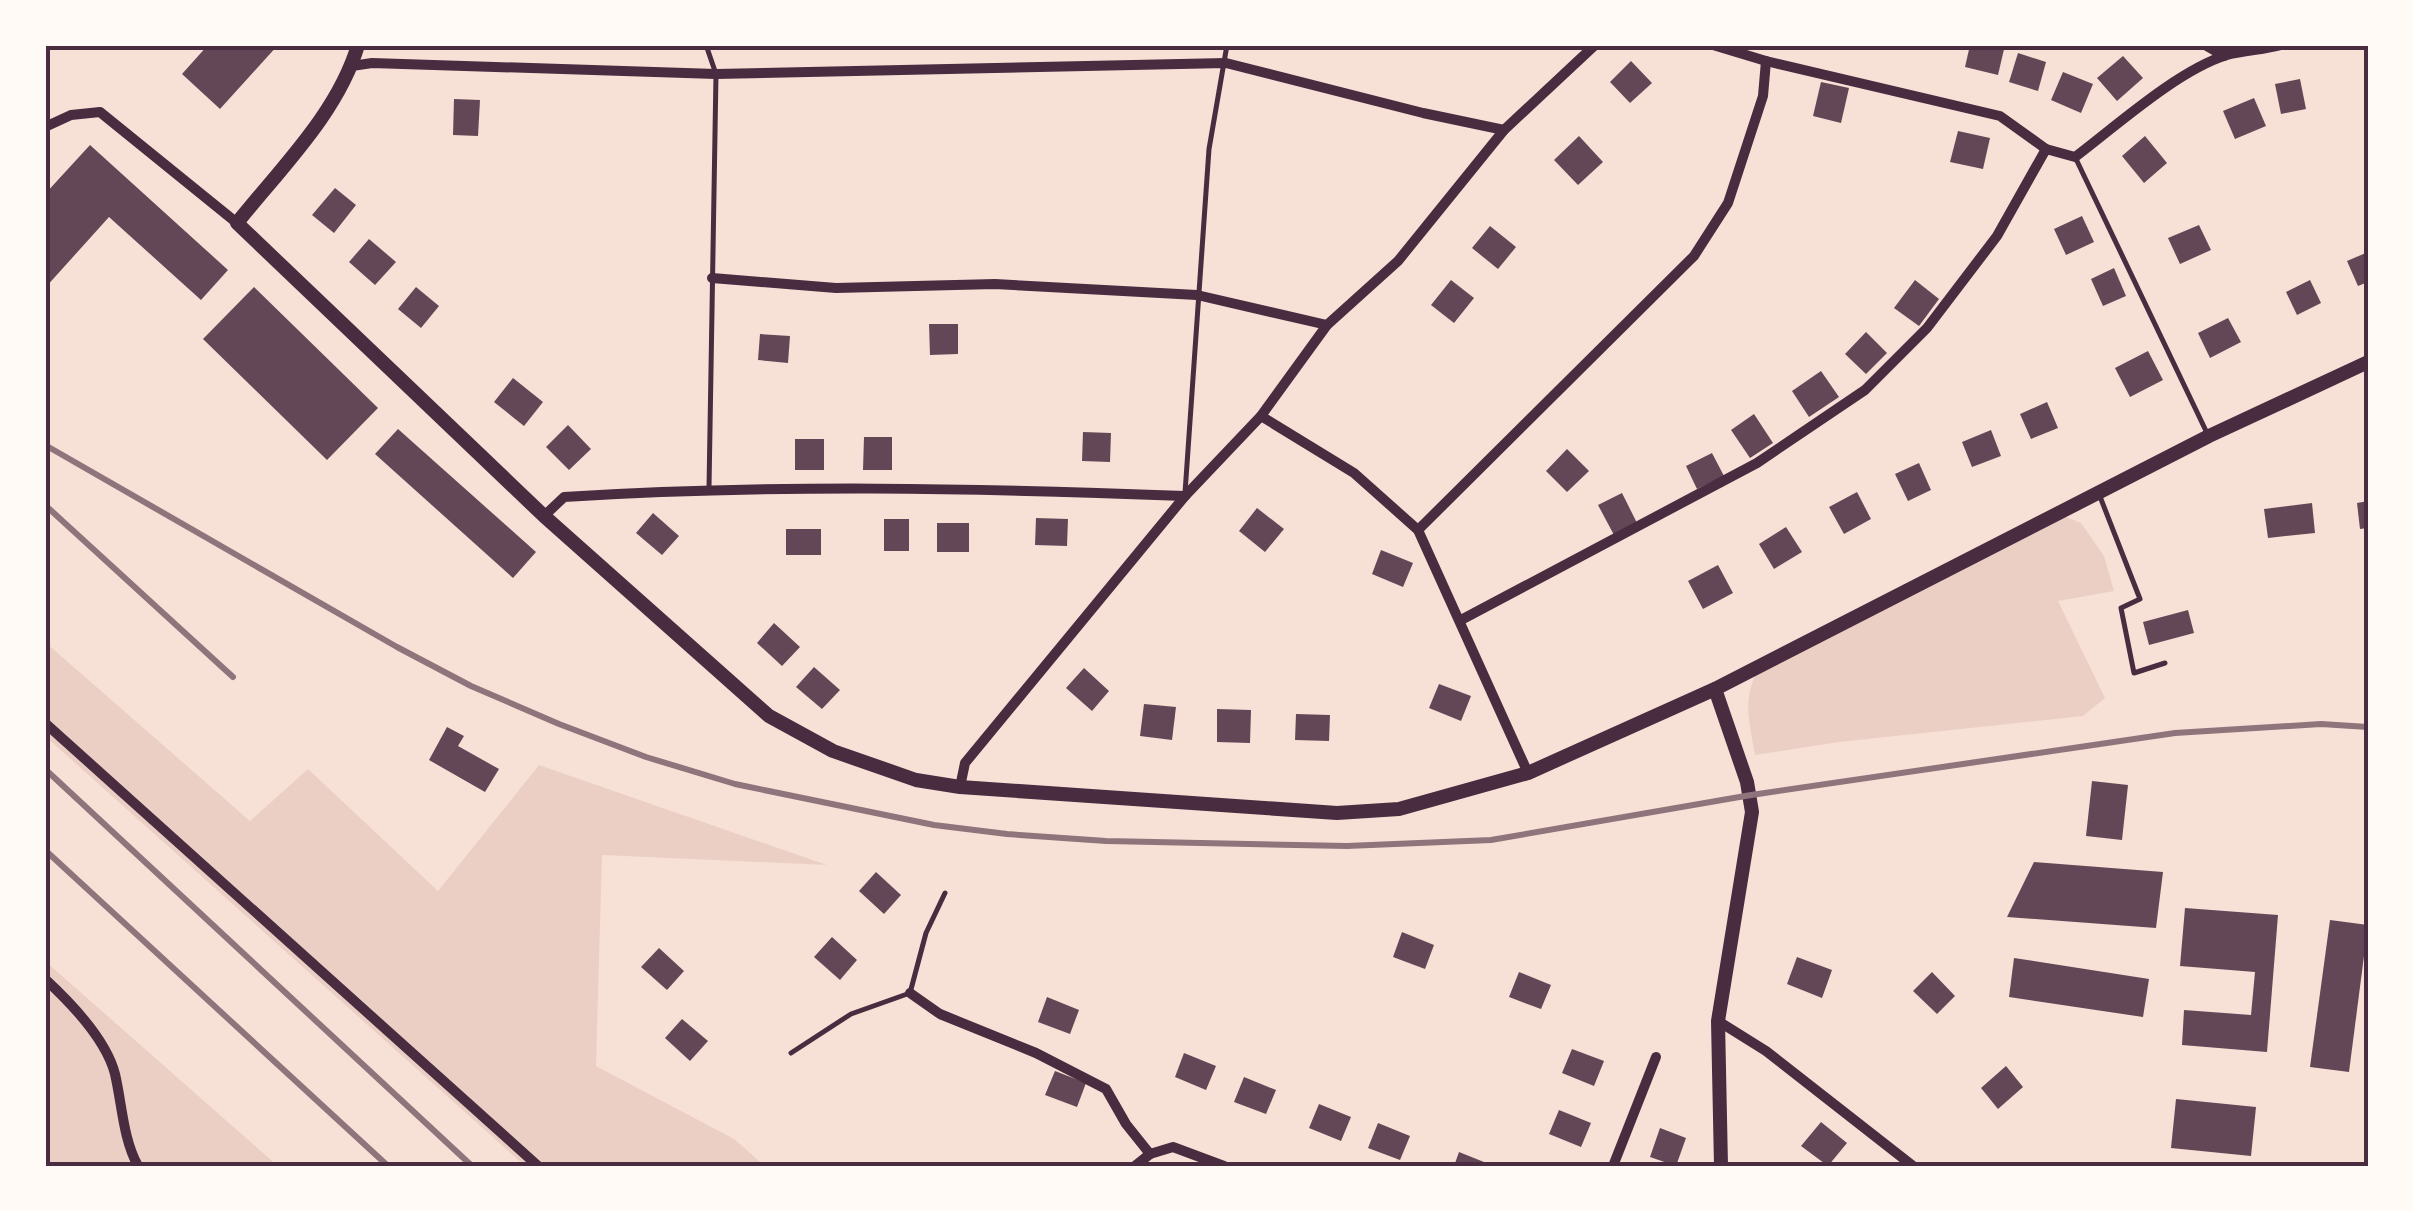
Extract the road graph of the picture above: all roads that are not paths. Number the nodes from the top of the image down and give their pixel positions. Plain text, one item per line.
1 (358, 45) edge
2 (706, 45) edge
3 (1227, 45) edge
4 (1595, 45) edge
5 (1713, 45) edge
6 (2205, 45) edge
7 (2282, 45) edge
8 (2224, 50) edge
9 (1766, 61) junction
10 (1226, 63) junction
11 (352, 66) junction
12 (716, 74) junction
13 (45, 127) edge
14 (1504, 130) junction
15 (2046, 150) junction
16 (2075, 157) junction
17 (238, 224) junction
18 (712, 278) junction
19 (1197, 295) junction
20 (1327, 325) junction
21 (2368, 362) edge
22 (1261, 416) junction
23 (2209, 436) junction
24 (709, 488) junction
25 (2098, 492) junction
26 (1185, 496) junction
27 (544, 516) junction
28 (1418, 530) junction
29 (1461, 620) junction
30 (2165, 663) dead end
31 (1715, 689) junction
32 (45, 722) edge
33 (1528, 773) junction
34 (960, 788) junction
35 (944, 893) dead end
36 (45, 979) edge
37 (910, 993) junction
38 (1718, 1022) junction
39 (791, 1054) dead end
40 (1656, 1057) dead end
41 (1150, 1154) junction
42 (138, 1166) edge
43 (538, 1166) edge
44 (1135, 1166) edge
45 (1224, 1166) edge
46 (1613, 1166) edge
47 (1721, 1166) edge
48 (1914, 1166) edge

1 - 11 main road
2 - 12 lane
3 - 10 lane
4 - 14 street
5 - 9 street
6 - 8 street
7 - 8 street
8 - 16 street
9 - 15 street
9 - 28 street
10 - 12 street
10 - 14 street
10 - 19 lane
11 - 12 street
11 - 17 main road
12 - 18 lane
13 - 17 street
14 - 20 street
15 - 16 street
15 - 29 street
16 - 23 lane
17 - 27 main road
18 - 19 street
18 - 24 lane
19 - 20 street
19 - 26 lane
20 - 22 street
21 - 23 main road
22 - 26 street
22 - 28 street
23 - 25 main road
24 - 26 street
24 - 27 street
25 - 30 lane
25 - 31 main road
26 - 34 street
27 - 34 main road
28 - 29 street
29 - 33 street
31 - 33 main road
31 - 38 main road
32 - 43 street
33 - 34 main road
35 - 37 lane
36 - 42 street
37 - 39 lane
37 - 41 street
38 - 47 main road
38 - 48 street
40 - 46 street
41 - 44 street
41 - 45 street

